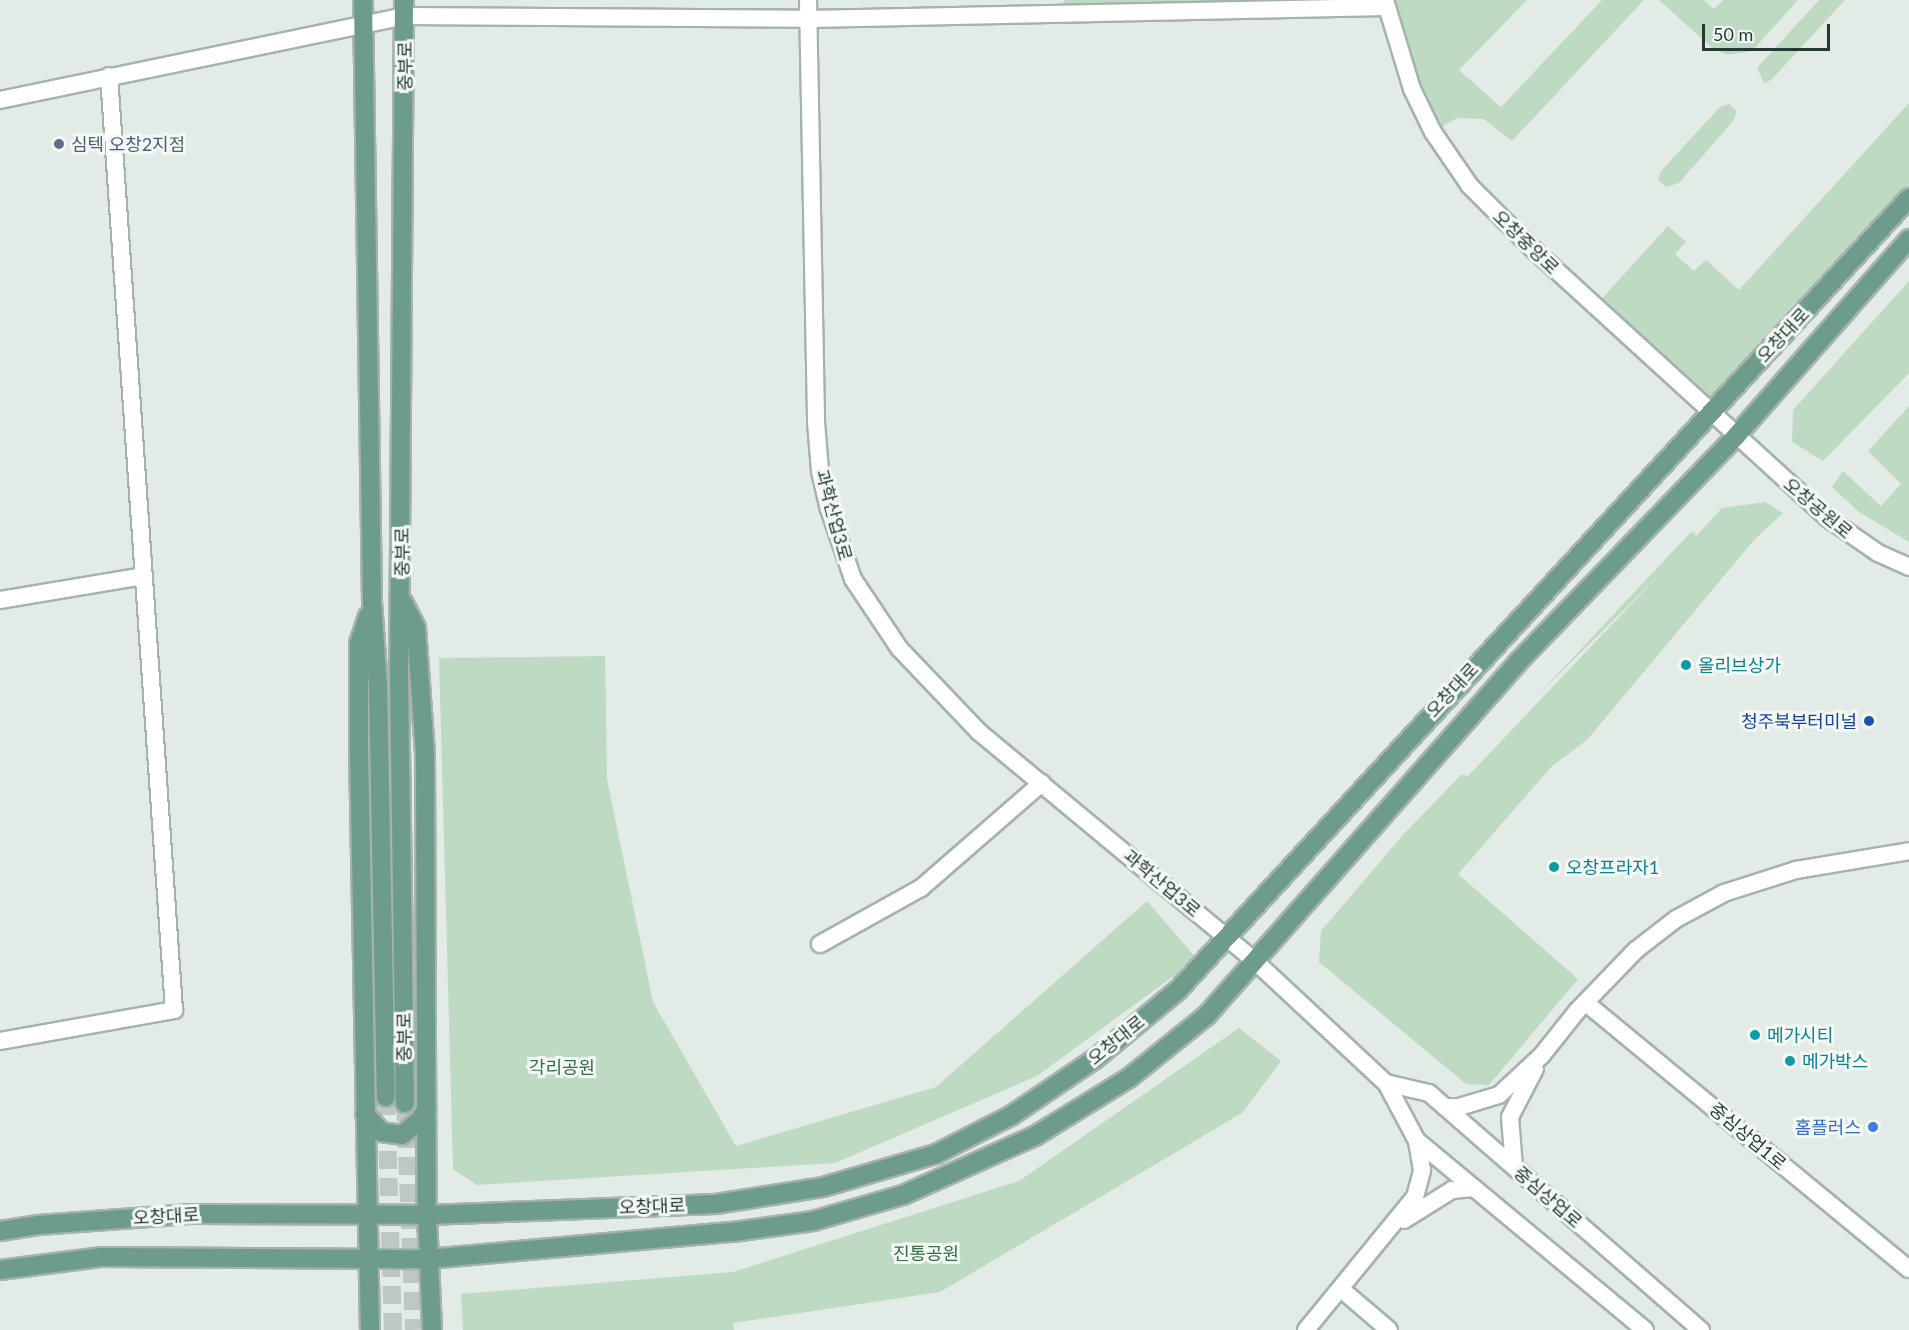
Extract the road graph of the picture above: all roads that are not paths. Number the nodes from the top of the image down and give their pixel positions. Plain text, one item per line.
1 (363, 0) edge
2 (808, 0) edge
3 (1385, 4) edge
4 (405, 8) edge
5 (808, 19) junction
6 (364, 26) junction
7 (109, 76) junction
8 (0, 100) edge
9 (1909, 198) edge
10 (1909, 239) edge
11 (1712, 412) junction
12 (1737, 435) junction
13 (1909, 567) edge
14 (144, 576) junction
15 (0, 600) edge
16 (402, 600) junction
17 (372, 602) junction
18 (1042, 783) junction
19 (1909, 850) edge
20 (1226, 936) junction
21 (820, 944) dead end
22 (1255, 961) junction
23 (1586, 1003) junction
24 (0, 1041) edge
25 (1542, 1055) junction
26 (1386, 1083) junction
27 (386, 1096) tunnel mouth
28 (405, 1103) tunnel mouth
29 (1445, 1107) junction
30 (426, 1109) junction
31 (365, 1114) junction
32 (1417, 1141) junction
33 (1514, 1167) junction
34 (1474, 1188) junction
35 (427, 1215) junction
36 (367, 1216) junction
37 (1395, 1225) junction
38 (0, 1231) edge
39 (368, 1258) junction
40 (428, 1259) junction
41 (1909, 1269) edge
42 (0, 1270) edge
43 (1341, 1289) junction
44 (370, 1330) edge
45 (432, 1330) edge
46 (1306, 1330) edge
47 (1389, 1330) edge
48 (1644, 1330) edge
49 (1701, 1330) edge

1 - 6 main road, 중부로
2 - 5 street, 과학산업3로
3 - 5 street
3 - 11 street, 오창중앙로
4 - 5 street
4 - 6 street
4 - 16 main road, 중부로
5 - 18 street, 과학산업3로
6 - 7 street
6 - 17 main road, 중부로
7 - 8 street
7 - 14 street
9 - 11 main road, 오창대로
10 - 12 main road, 오창대로
11 - 12 street, 오창중앙로
11 - 20 main road, 오창대로
12 - 13 street, 오창공원로
12 - 22 main road, 오창대로
14 - 15 street
14 - 24 street
16 - 28 main road, 중부로
16 - 30 main road
17 - 27 main road, 중부로
17 - 31 main road
18 - 20 street, 과학산업3로
18 - 21 street
19 - 23 street
20 - 22 street, 과학산업3로
20 - 35 main road, 오창대로
22 - 26 street, 중심상업로
22 - 40 main road, 오창대로
23 - 25 street
23 - 41 street, 중심상업1로
25 - 29 street
25 - 33 street
26 - 29 street, 중심상업로
26 - 32 street, 중심상업로
29 - 33 street, 중심상업로
30 - 31 main road
30 - 35 main road
31 - 36 main road
32 - 34 street, 중심상업로
32 - 37 street
33 - 49 street, 중심상업로
34 - 37 street
34 - 48 street, 중심상업로
35 - 36 main road, 오창대로
35 - 40 main road
36 - 38 main road, 오창대로
36 - 39 main road
37 - 43 street
39 - 40 main road, 오창대로
39 - 42 main road, 오창대로
39 - 44 main road
40 - 45 main road
43 - 46 street
43 - 47 street

